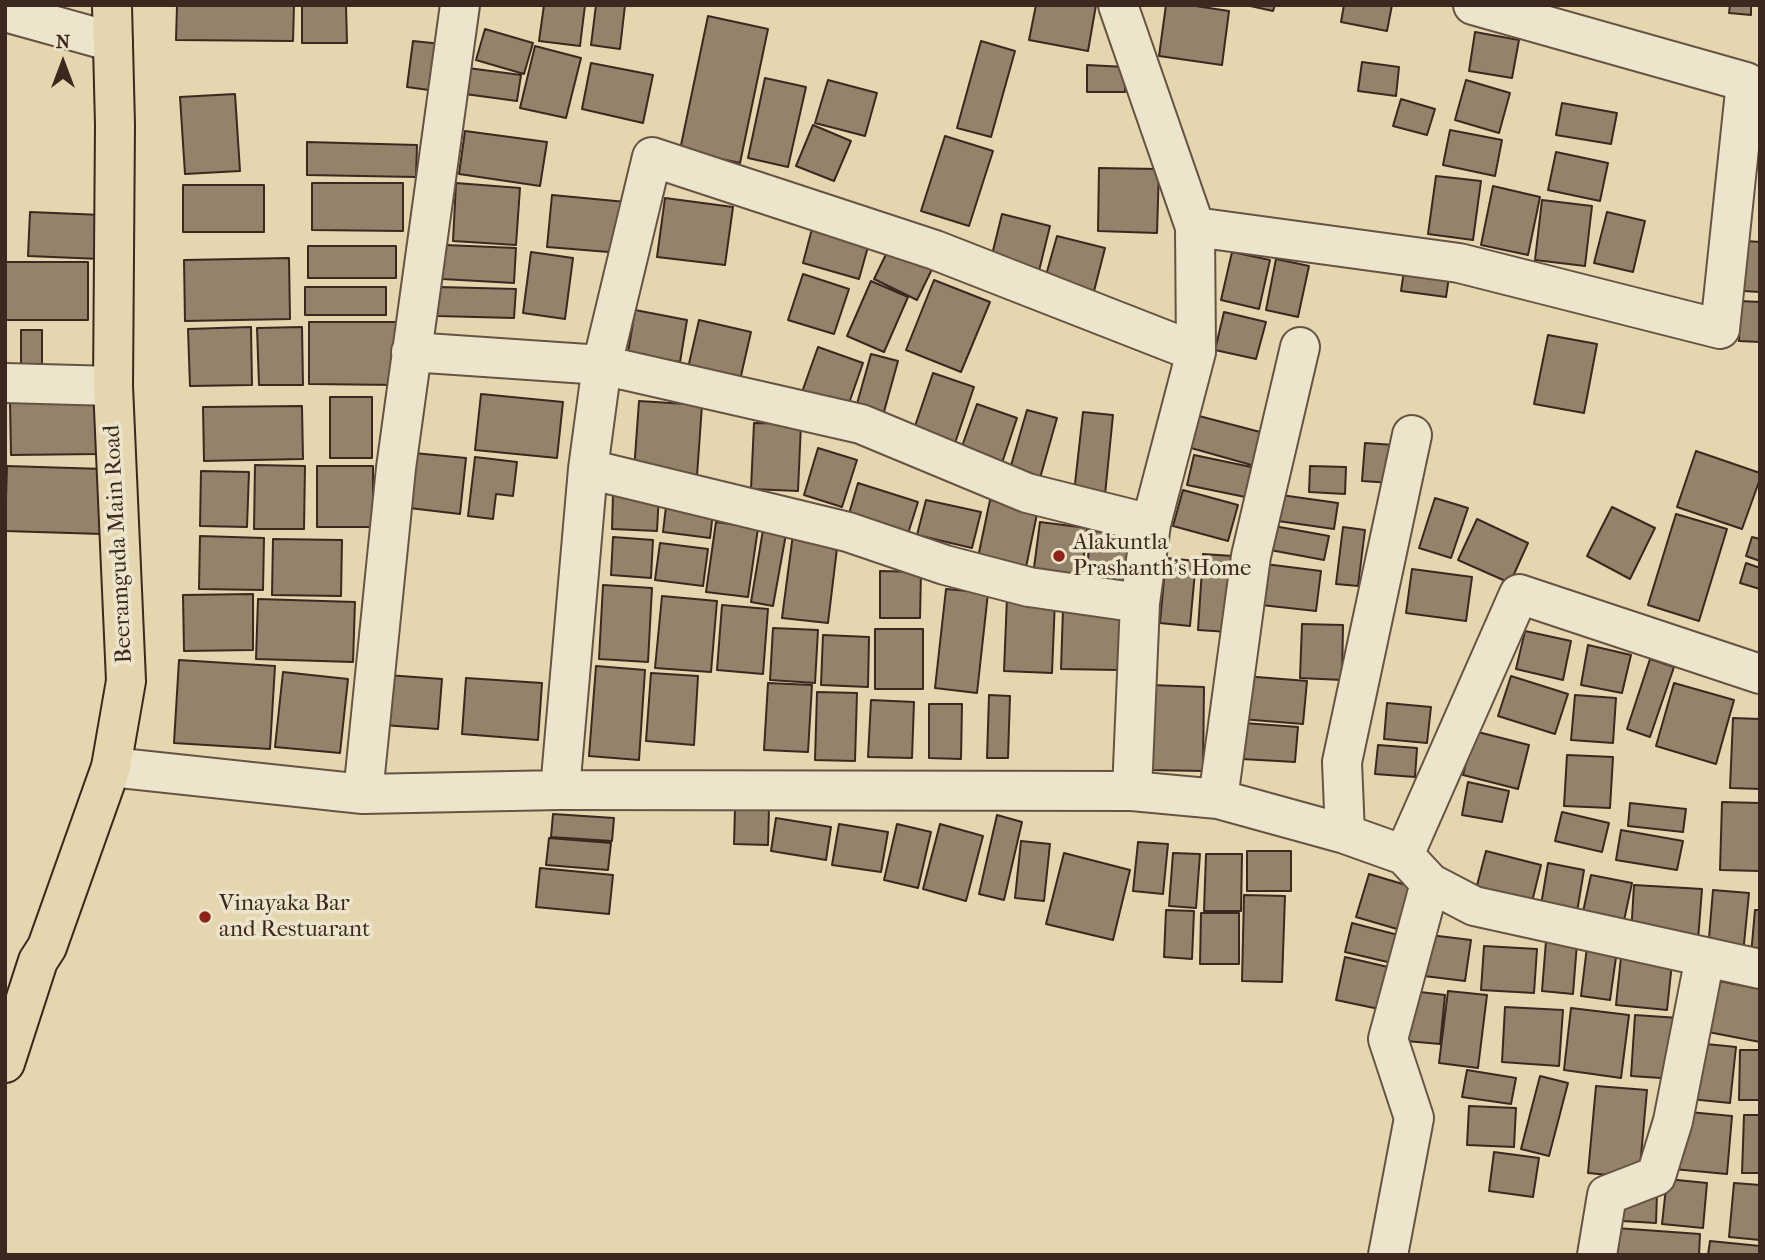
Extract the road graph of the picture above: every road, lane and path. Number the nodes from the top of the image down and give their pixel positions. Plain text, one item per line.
1 (460, 5) edge
2 (1118, 5) edge
3 (1473, 5) edge
4 (5, 12) edge
5 (112, 24) edge
6 (1195, 227) junction
7 (1300, 348) dead end
8 (411, 352) junction
9 (1196, 352) junction
10 (602, 365) junction
11 (5, 383) edge
12 (113, 386) junction
13 (1412, 435) dead end
14 (588, 469) junction
15 (1151, 524) junction
16 (1140, 603) junction
17 (1760, 674) edge
18 (111, 767) junction
19 (560, 790) junction
20 (1132, 791) junction
21 (363, 794) junction
22 (1218, 799) junction
23 (1345, 834) junction
24 (1404, 855) junction
25 (1430, 884) junction
26 (1705, 957) junction
27 (1760, 968) edge
28 (5, 1063) edge
29 (1388, 1255) edge
30 (1597, 1255) edge

1 - 8 street
2 - 6 street
3 - 6 street
4 - 5 street
5 - 12 main road, Beeramguda Main Road
6 - 9 street
7 - 22 street
8 - 10 street
8 - 21 street
9 - 10 street
9 - 15 street
10 - 14 street
10 - 15 street
11 - 12 street
12 - 18 main road, Beeramguda Main Road
13 - 23 street
14 - 16 street
14 - 19 street
15 - 16 street
16 - 20 street
17 - 24 street
18 - 21 street
18 - 28 main road, Beeramguda Main Road
19 - 20 street
19 - 21 street
20 - 22 street
22 - 23 street
23 - 24 street
24 - 25 street
25 - 26 street
25 - 29 street
26 - 27 street
26 - 30 street

